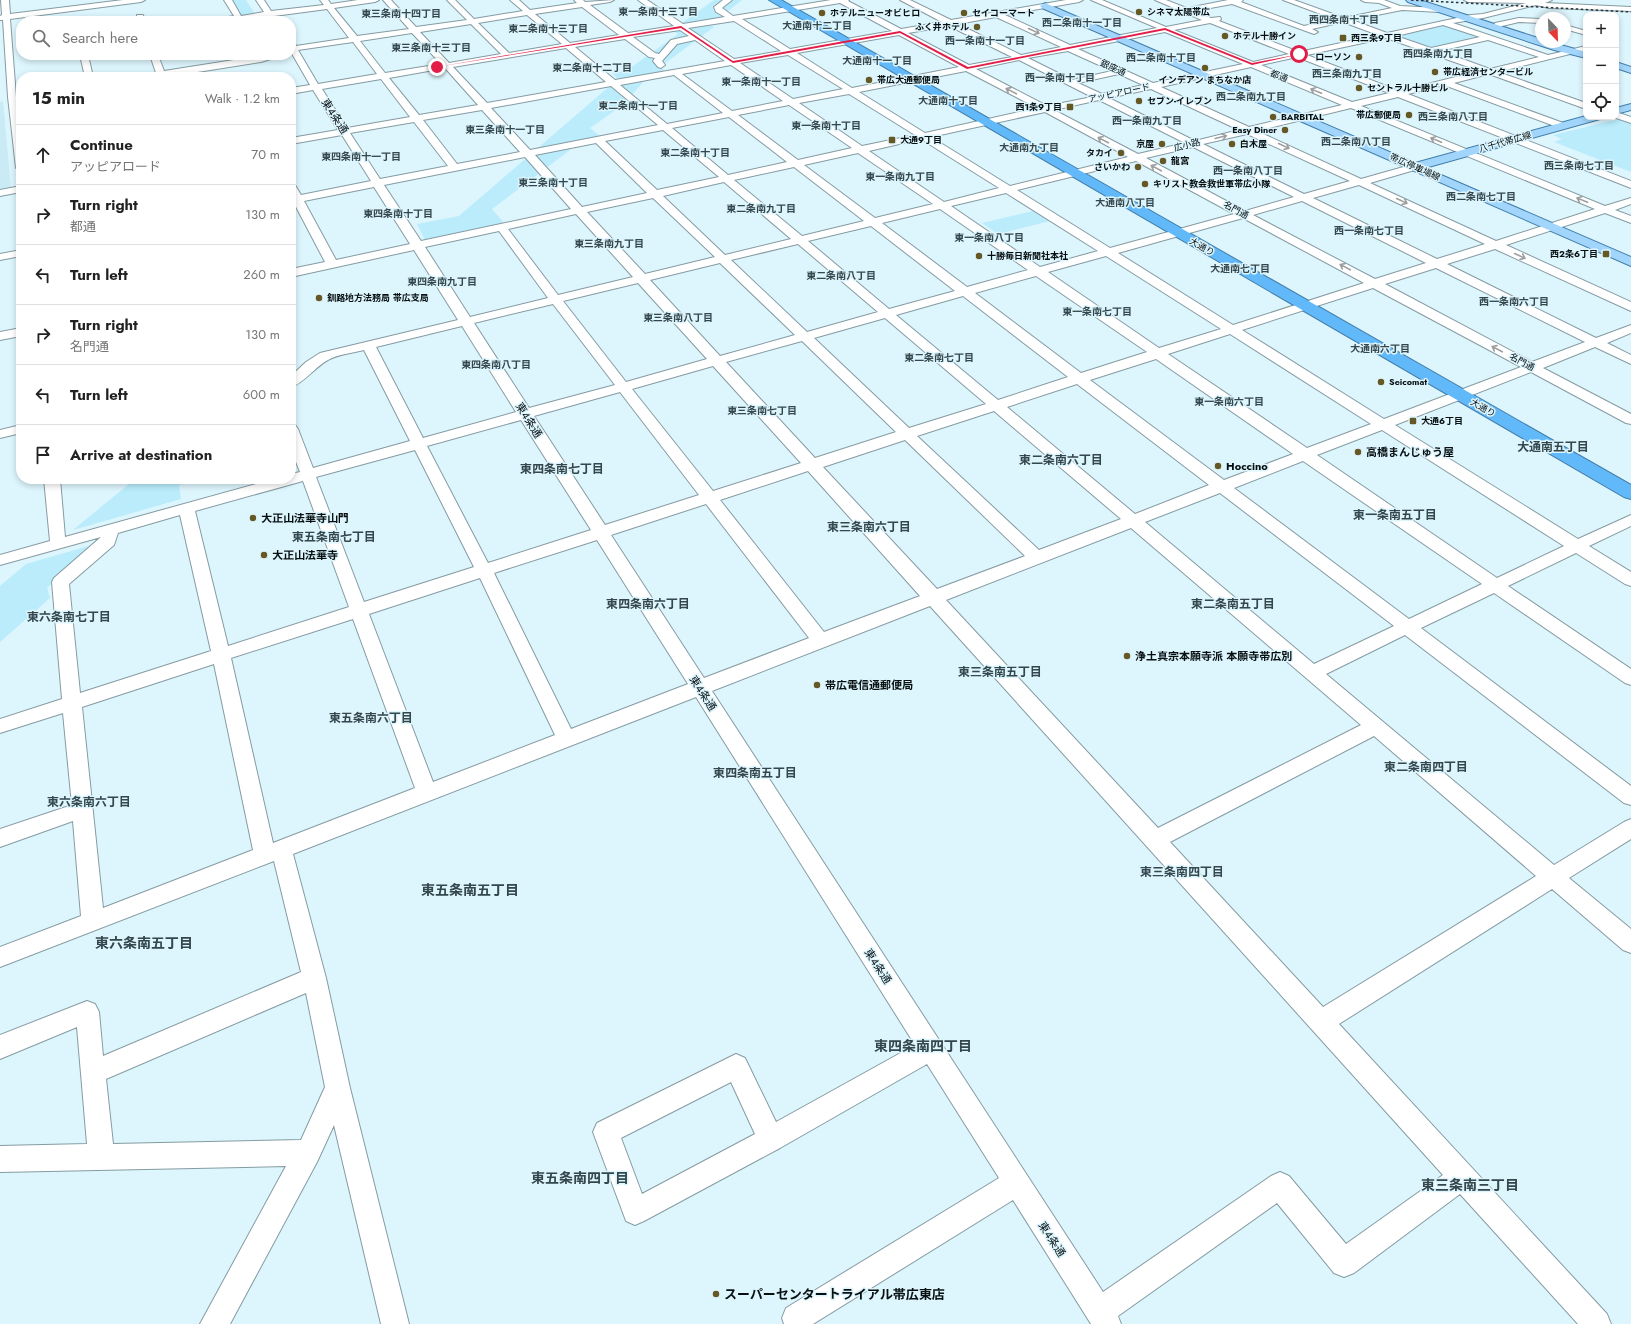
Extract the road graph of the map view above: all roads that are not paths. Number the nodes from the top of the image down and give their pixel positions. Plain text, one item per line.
1 (5, 0) edge
2 (141, 0) edge
3 (228, 0) edge
4 (251, 0) edge
5 (260, 0) edge
6 (375, 0) edge
7 (387, 0) edge
8 (451, 0) edge
9 (514, 0) edge
10 (610, 0) edge
11 (642, 0) edge
12 (774, 0) edge
13 (842, 0) edge
14 (904, 0) edge
15 (1079, 0) edge
16 (1095, 0) edge
17 (1159, 0) edge
18 (1170, 0) edge
19 (1365, 0) edge
20 (1410, 0) edge
21 (1414, 0) edge
22 (1468, 0) edge
23 (1548, 0) edge
24 (1235, 1) edge
25 (1286, 1) edge
26 (1532, 1) edge
27 (581, 2) edge
28 (725, 2) edge
29 (326, 3) edge
30 (711, 3) dead end
31 (1513, 3) junction
32 (1631, 4) edge
33 (1266, 5) dead end
34 (1045, 6) junction
35 (1250, 8) junction
36 (1402, 8) junction
37 (1614, 8) junction
38 (790, 9) junction
39 (1192, 9) junction
40 (1631, 9) edge
41 (1314, 10) junction
42 (1440, 10) junction
43 (529, 12) junction
44 (1301, 12) dead end
45 (1609, 12) edge
46 (998, 15) junction
47 (1288, 15) dead end
48 (28, 16) edge
49 (237, 16) edge
50 (265, 16) edge
51 (266, 16) edge
52 (275, 16) edge
53 (16, 17) edge
54 (1274, 17) junction
55 (1468, 17) junction
56 (3, 18) edge
57 (734, 18) junction
58 (1214, 19) junction
59 (1261, 20) dead end
60 (1344, 20) junction
61 (472, 21) junction
62 (1535, 21) edge
63 (1571, 22) edge
64 (1578, 22) dead end
65 (951, 23) junction
66 (1443, 23) junction
67 (1498, 25) junction
68 (681, 27) junction
69 (1304, 28) junction
70 (1165, 29) junction
71 (1571, 29) edge
72 (415, 30) junction
73 (900, 32) junction
74 (1583, 33) edge
75 (1386, 35) junction
76 (626, 36) junction
77 (1535, 37) edge
78 (697, 38) junction
79 (1119, 38) junction
80 (1488, 38) junction
81 (353, 39) junction
82 (846, 42) junction
83 (1347, 44) junction
84 (568, 45) junction
85 (1069, 48) junction
86 (1565, 48) edge
87 (1583, 49) edge
88 (8, 50) edge
89 (296, 50) edge
90 (1430, 51) junction
91 (1573, 51) junction
92 (789, 52) junction
93 (1302, 54) junction
94 (507, 55) junction
95 (1583, 55) edge
96 (296, 56) edge
97 (660, 57) junction
98 (1019, 57) junction
99 (1547, 57) junction
100 (85, 60) edge
101 (156, 60) edge
102 (251, 60) edge
103 (733, 62) junction
104 (1252, 64) junction
105 (447, 65) junction
106 (1619, 66) edge
107 (967, 68) junction
108 (1631, 70) edge
109 (88, 72) edge
110 (160, 72) edge
111 (192, 72) edge
112 (1118, 72) dead end
113 (1489, 72) junction
114 (673, 73) junction
115 (1203, 75) junction
116 (383, 76) junction
117 (910, 79) junction
118 (1075, 80) dead end
119 (1444, 82) junction
120 (614, 83) junction
121 (316, 86) junction
122 (1151, 86) junction
123 (296, 90) edge
124 (851, 90) junction
125 (16, 91) edge
126 (1403, 93) junction
127 (16, 96) edge
128 (1100, 97) junction
129 (0, 99) edge
130 (791, 102) junction
131 (1352, 105) junction
132 (1583, 105) edge
133 (484, 106) junction
134 (1631, 107) edge
135 (1045, 109) junction
136 (1619, 111) edge
137 (730, 114) junction
138 (1619, 116) edge
139 (1300, 117) junction
140 (416, 118) junction
141 (1585, 120) edge
142 (1631, 120) edge
143 (987, 122) junction
144 (1563, 126) junction
145 (666, 127) junction
146 (1249, 130) junction
147 (345, 131) junction
148 (924, 136) junction
149 (1520, 138) junction
150 (296, 140) edge
151 (598, 140) junction
152 (1194, 144) junction
153 (860, 150) junction
154 (1467, 153) junction
155 (528, 154) junction
156 (1137, 158) junction
157 (795, 163) junction
158 (1414, 167) junction
159 (455, 168) junction
160 (1074, 173) junction
161 (727, 178) junction
162 (1631, 178) edge
163 (1362, 182) junction
164 (378, 183) junction
165 (1631, 185) edge
166 (1008, 189) junction
167 (16, 190) edge
168 (0, 193) edge
169 (655, 194) junction
170 (1304, 198) junction
171 (296, 200) edge
172 (1631, 201) edge
173 (296, 203) edge
174 (941, 205) junction
175 (1604, 209) junction
176 (579, 210) junction
177 (1245, 214) junction
178 (1631, 220) edge
179 (872, 222) junction
180 (1550, 226) junction
181 (501, 227) junction
182 (1178, 233) junction
183 (800, 240) junction
184 (1494, 244) junction
185 (418, 246) junction
186 (1108, 252) junction
187 (16, 254) edge
188 (0, 257) edge
189 (722, 258) junction
190 (1631, 262) edge
191 (1436, 263) junction
192 (332, 264) junction
193 (296, 272) edge
194 (1039, 272) junction
195 (642, 278) junction
196 (1375, 283) junction
197 (964, 292) junction
198 (555, 300) junction
199 (1304, 306) junction
200 (1631, 307) edge
201 (886, 314) junction
202 (466, 321) junction
203 (1631, 329) edge
204 (1230, 330) junction
205 (16, 333) edge
206 (0, 336) edge
207 (804, 336) junction
208 (1595, 342) junction
209 (368, 345) junction
210 (1157, 352) junction
211 (717, 360) junction
212 (1631, 360) edge
213 (1531, 367) junction
214 (296, 373) edge
215 (1077, 378) junction
216 (623, 387) junction
217 (1461, 395) junction
218 (996, 405) junction
219 (525, 414) junction
220 (1631, 420) edge
221 (1383, 425) junction
222 (16, 430) edge
223 (908, 433) junction
224 (0, 434) edge
225 (296, 443) edge
226 (418, 443) junction
227 (1307, 455) junction
228 (812, 464) junction
229 (308, 475) junction
230 (296, 478) edge
231 (52, 484) edge
232 (275, 484) edge
233 (1220, 486) junction
234 (1631, 493) edge
235 (709, 498) junction
236 (186, 508) junction
237 (1631, 520) edge
238 (1131, 521) junction
239 (110, 530) junction
240 (600, 532) junction
241 (58, 544) junction
242 (1576, 545) junction
243 (1037, 558) junction
244 (0, 560) edge
245 (484, 570) junction
246 (1631, 580) edge
247 (1495, 585) junction
248 (934, 598) junction
249 (358, 610) junction
250 (1407, 627) junction
251 (821, 642) junction
252 (221, 654) junction
253 (1312, 673) junction
254 (1631, 678) edge
255 (700, 688) junction
256 (72, 703) junction
257 (0, 726) edge
258 (1375, 727) junction
259 (567, 739) junction
260 (427, 793) junction
261 (1631, 797) edge
262 (83, 809) junction
263 (1631, 828) edge
264 (0, 838) edge
265 (1154, 840) junction
266 (273, 852) junction
267 (1553, 876) junction
268 (93, 921) junction
269 (1631, 943) edge
270 (0, 957) edge
271 (314, 978) junction
272 (1321, 1022) junction
273 (0, 1047) edge
274 (931, 1049) junction
275 (93, 1072) junction
276 (338, 1088) junction
277 (771, 1139) junction
278 (308, 1153) junction
279 (101, 1156) junction
280 (0, 1159) edge
281 (1463, 1176) junction
282 (1016, 1183) junction
283 (1103, 1318) edge
284 (214, 1324) edge
285 (395, 1324) edge
286 (799, 1324) edge
287 (1597, 1324) edge

1 - 56 street
2 - 48 street
3 - 49 street
4 - 50 street
5 - 51 street
6 - 29 street
7 - 72 street
8 - 61 street
9 - 43 street
10 - 27 street
11 - 68 street
12 - 38 highway, 大通り
13 - 38 street
13 - 73 street, 名門通
14 - 65 street
15 - 34 street
16 - 70 street, 都通
17 - 58 street
18 - 39 street
19 - 36 street
20 - 42 main road
21 - 55 main road
22 - 31 street
23 - 26 street
24 - 35 street
24 - 39 street
25 - 41 street
26 - 31 street
26 - 37 street
26 - 55 street
27 - 43 street
27 - 76 street
28 - 30 street
28 - 57 street
29 - 52 street
29 - 81 street
31 - 55 street
32 - 37 street
33 - 35 street
34 - 46 street
34 - 79 main road, 帯広停車場線
35 - 54 street
36 - 42 street
36 - 60 street
37 - 40 street
37 - 45 street
38 - 57 street
38 - 82 highway, 大通り
39 - 58 street
41 - 44 street
41 - 60 street
42 - 55 main road
43 - 61 street
43 - 84 street
46 - 65 street
46 -> 85 street, 銀座通
47 - 54 street
53 - 56 street
54 - 59 street
54 - 69 street
55 - 66 street, アッピアロード
55 - 67 main road
55 - 91 main road
56 - 88 street
57 - 68 street
57 - 92 street
58 - 70 street
58 - 93 street
58 - 93 street
60 - 69 street
60 - 75 street
61 - 72 street
61 - 94 street
62 - 67 street
63 - 64 street
65 - 73 street
65 - 98 street
66 - 75 street, アッピアロード
66 - 80 street
67 - 77 main road
68 - 76 street
68 - 78 street
69 - 83 street
70 - 79 street
70 - 104 street, 都通
71 - 74 street
72 - 81 street
72 - 105 street
73 - 82 street
73 - 107 street, 名門通
75 - 83 street, アッピアロード
75 - 90 street
76 - 84 street
76 - 97 street
78 - 97 street
78 - 103 street
79 - 85 street
79 - 115 main road, 帯広停車場線
80 - 90 street
80 - 99 street
81 - 89 street
81 - 116 street
82 - 92 street
82 - 117 highway, 大通り
83 - 93 street, アッピアロード
84 - 94 street
84 - 120 street
85 - 98 street
85 - 122 street, 銀座通
86 - 91 main road
87 - 91 street, 広小路
88 - 125 street
90 - 113 street
91 - 95 main road
91 - 99 street, 広小路
92 - 103 street
92 - 124 street
93 - 104 street, アッピアロード
93 - 126 street
94 - 105 street
96 - 121 street, 東４条通
97 - 114 street
98 - 107 street
98 - 128 street
99 - 113 street, 広小路
100 - 109 street
101 - 110 street
102 - 111 street
103 - 114 street
103 - 130 street
104 - 115 street, アッピアロード
131 -> 104 street, 都通
105 - 116 street
105 - 133 street
106 - 108 main road
107 - 117 street
135 -> 107 street, 名門通
112 - 118 street
113 - 119 street, 広小路
113 - 132 street
114 - 120 street
114 - 137 street
115 - 122 street, アッピアロード
115 - 139 main road, 帯広停車場線
116 - 121 street
116 - 140 street
117 - 124 street
117 - 143 highway, 大通り
119 - 126 street, 広小路
119 - 144 street
120 - 133 street
120 - 145 street
121 - 123 street
121 - 147 street, 東４条通
122 - 128 street, アッピアロード
122 - 146 street, 銀座通
124 - 130 street
124 - 148 street
126 - 131 street, 広小路
126 - 149 street
127 - 129 street
128 - 135 street, アッピアロード
128 - 152 street
130 - 137 street
130 - 153 street
131 - 139 street, 広小路
154 -> 131 street, 都通
133 - 140 street
133 - 155 street
134 - 136 main road
135 - 143 street, アッピアロード
156 -> 135 street, 名門通
137 - 145 street
137 - 157 street
138 - 142 street
139 - 146 street, 広小路
139 - 158 main road, 帯広停車場線
140 - 147 street
140 - 159 street
141 - 144 main road, 八千代帯広線
143 - 148 street, アッピアロード
143 - 160 highway, 大通り
144 - 149 main road, 八千代帯広線
145 - 151 street
145 - 161 street
152 -> 146 street, 広小路
146 -> 163 street, 銀座通
147 - 150 street
147 - 164 street, 東４条通
148 - 153 street, アッピアロード
148 - 166 street
149 - 154 main road, 八千代帯広線
149 - 162 street
149 - 165 street
151 - 155 street
151 - 169 street
152 - 156 street, 広小路
152 - 170 street
153 - 157 street, アッピアロード
153 - 174 street
154 - 158 main road, 八千代帯広線
175 -> 154 street, 都通
155 - 159 street
155 - 176 street
156 - 160 street, 広小路
177 -> 156 street, 名門通
157 - 161 street, アッピアロード
157 - 179 street
158 - 163 street
158 - 180 main road, 帯広停車場線
159 - 164 street
160 - 166 street, 広小路
160 - 182 highway, 大通り
161 - 169 street, アッピアロード
161 - 183 street
163 - 170 street
163 -> 184 street, 銀座通
164 - 171 street
164 - 185 street, 東４条通
166 - 174 street, 広小路
166 - 186 street
167 - 168 street
169 - 176 street, アッピアロード
169 - 189 street
170 - 177 street
170 - 191 street
172 - 175 street
173 - 192 street
174 - 179 street, 広小路
174 - 194 street
175 - 178 street, 都通
175 - 180 street
176 - 181 street, アッピアロード
176 - 195 street
177 - 182 street
196 -> 177 street, 名門通
179 - 183 street, 広小路
179 - 197 street
180 - 184 street
180 - 190 main road, 帯広停車場線
181 - 185 street, アッピアロード
181 - 198 street
182 - 186 street
182 - 199 highway, 大通り
183 - 189 street, 広小路
183 - 201 street
184 - 191 street
184 -> 200 street, 銀座通
185 - 192 street, アッピアロード
185 - 202 street, 東４条通
186 - 194 street
186 - 204 street
187 - 188 street
189 - 195 street, 広小路
189 - 207 street
191 - 196 street
191 - 208 street
192 - 193 street, アッピアロード
194 - 197 street
194 - 210 street
195 - 198 street, 広小路
195 - 211 street
196 - 199 street
213 -> 196 street, 名門通
197 - 201 street
197 - 215 street
198 - 202 street, 広小路
198 - 216 street
199 - 204 street
199 - 217 highway, 大通り
201 - 207 street
201 - 218 street
202 - 209 street, 広小路
202 - 219 street, 東４条通
203 - 208 street
204 - 210 street
204 - 221 street
205 - 206 street
207 - 211 street
207 - 223 street
208 - 212 street
208 - 213 street
209 - 214 street, 広小路
209 - 226 street
210 - 215 street
210 - 227 street
211 - 216 street
211 - 228 street
213 - 217 street
213 - 220 street, 名門通
215 - 218 street
215 - 233 street
216 - 219 street
216 - 235 street
217 - 221 street
217 - 234 highway, 大通り
218 - 223 street
218 - 238 street
219 - 226 street
219 - 240 street, 東４条通
221 - 227 street
221 - 242 street
222 - 224 street
223 - 228 street
223 - 243 street
225 - 229 street
226 - 229 street
226 - 245 street
227 - 233 street
227 - 247 street
228 - 235 street
228 - 248 street
229 - 230 street
229 - 249 street
231 - 241 street
232 - 236 street
233 - 238 street
233 - 250 street
235 - 240 street
235 - 251 street
236 - 239 street
236 - 252 street
237 - 242 street
238 - 243 street
238 - 253 street
239 - 241 street
239 - 256 street
240 - 245 street
240 - 255 street, 東４条通
241 - 244 street
242 - 246 street
242 - 247 street
243 - 248 street
245 - 249 street
245 - 259 street
247 - 250 street
247 - 254 street
248 - 251 street
248 - 265 street
249 - 252 street
249 - 260 street
250 - 253 street
250 - 261 street
251 - 255 street
252 - 256 street
252 - 266 street
253 - 258 street
255 - 259 street
255 - 274 street, 東４条通
256 - 257 street
256 - 262 street
258 - 265 street
258 - 267 street
259 - 260 street
260 - 266 street
262 - 264 street
262 - 268 street
263 - 267 street
265 - 272 street
266 - 268 street
266 - 271 street
267 - 269 street
267 - 272 street
268 - 270 street
271 - 275 street
271 - 276 street
272 - 281 street
273 - 275 street
274 - 277 street
274 - 282 street, 東４条通
275 - 279 street
276 - 278 street
276 - 285 street
277 - 277 street
278 - 279 street
278 - 284 street
279 - 280 street
281 - 283 street
281 - 287 street
282 - 283 street, 東４条通
282 - 286 street

